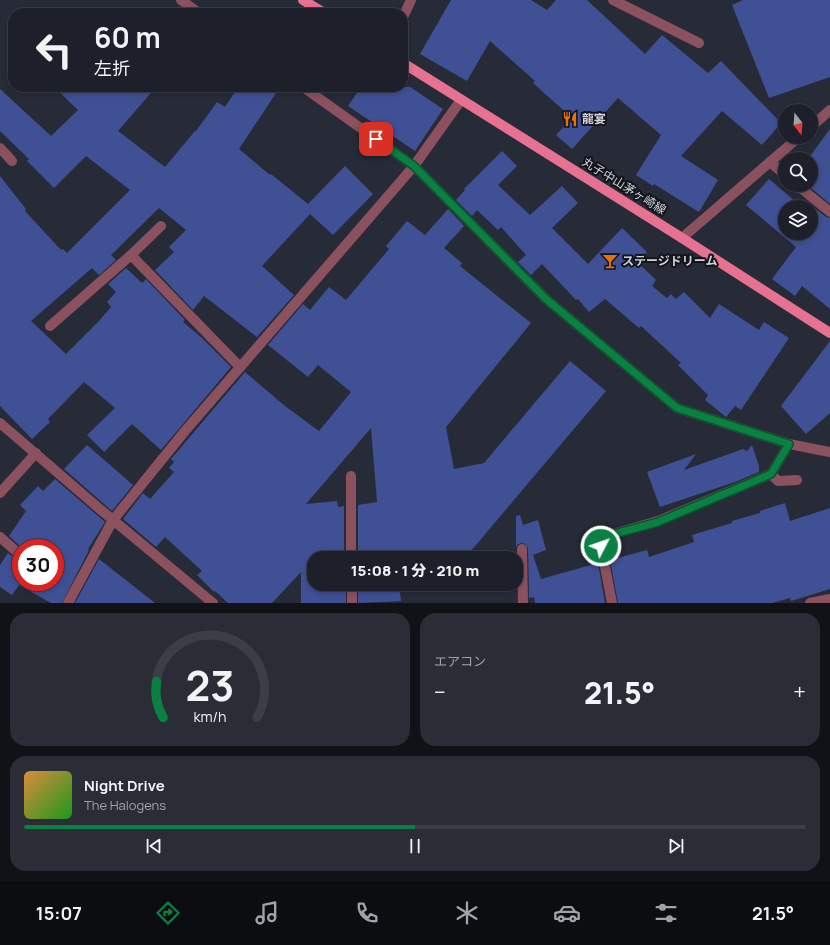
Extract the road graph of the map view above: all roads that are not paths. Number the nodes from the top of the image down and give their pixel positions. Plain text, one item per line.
1 (181, 0) edge
2 (303, 0) edge
3 (613, 0) edge
4 (192, 8) edge
5 (316, 8) edge
6 (699, 43) dead end
7 (408, 66) edge
8 (310, 92) edge
9 (461, 100) junction
10 (830, 110) edge
11 (818, 121) edge
12 (791, 144) edge
13 (0, 148) edge
14 (12, 161) dead end
15 (770, 162) junction
16 (414, 166) junction
17 (778, 169) edge
18 (806, 192) edge
19 (830, 212) edge
20 (161, 226) dead end
21 (682, 238) junction
22 (131, 255) junction
23 (50, 326) dead end
24 (830, 333) edge
25 (240, 368) junction
26 (0, 423) edge
27 (789, 444) junction
28 (830, 452) edge
29 (36, 453) junction
30 (771, 474) junction
31 (351, 476) dead end
32 (797, 480) dead end
33 (0, 493) edge
34 (113, 520) junction
35 (0, 537) edge
36 (12, 548) edge
37 (522, 549) dead end
38 (351, 551) edge
39 (352, 591) edge
40 (830, 598) edge
41 (68, 603) edge
42 (213, 603) edge
43 (352, 603) edge
44 (523, 603) edge
45 (612, 603) edge
46 (810, 603) edge

1 - 4 street
2 - 5 main road
3 - 6 street
7 - 9 main road, 丸子中山茅ヶ崎線
8 - 16 street
9 - 16 street
9 - 21 main road, 丸子中山茅ヶ崎線
10 - 11 street
12 - 15 street
13 - 14 street
15 - 17 street
15 - 21 street
16 - 25 street
16 - 27 street
18 - 19 street
20 - 22 street
21 - 24 main road, 丸子中山茅ヶ崎線
22 - 23 street
22 - 25 street
25 - 34 street
26 - 29 street
27 - 28 street
27 - 30 street
29 - 33 street
29 - 34 street
30 - 32 street
30 - 45 street
31 - 38 street
34 - 41 street
34 - 42 street
35 - 36 street
37 - 44 street
39 - 43 street
40 - 46 street

